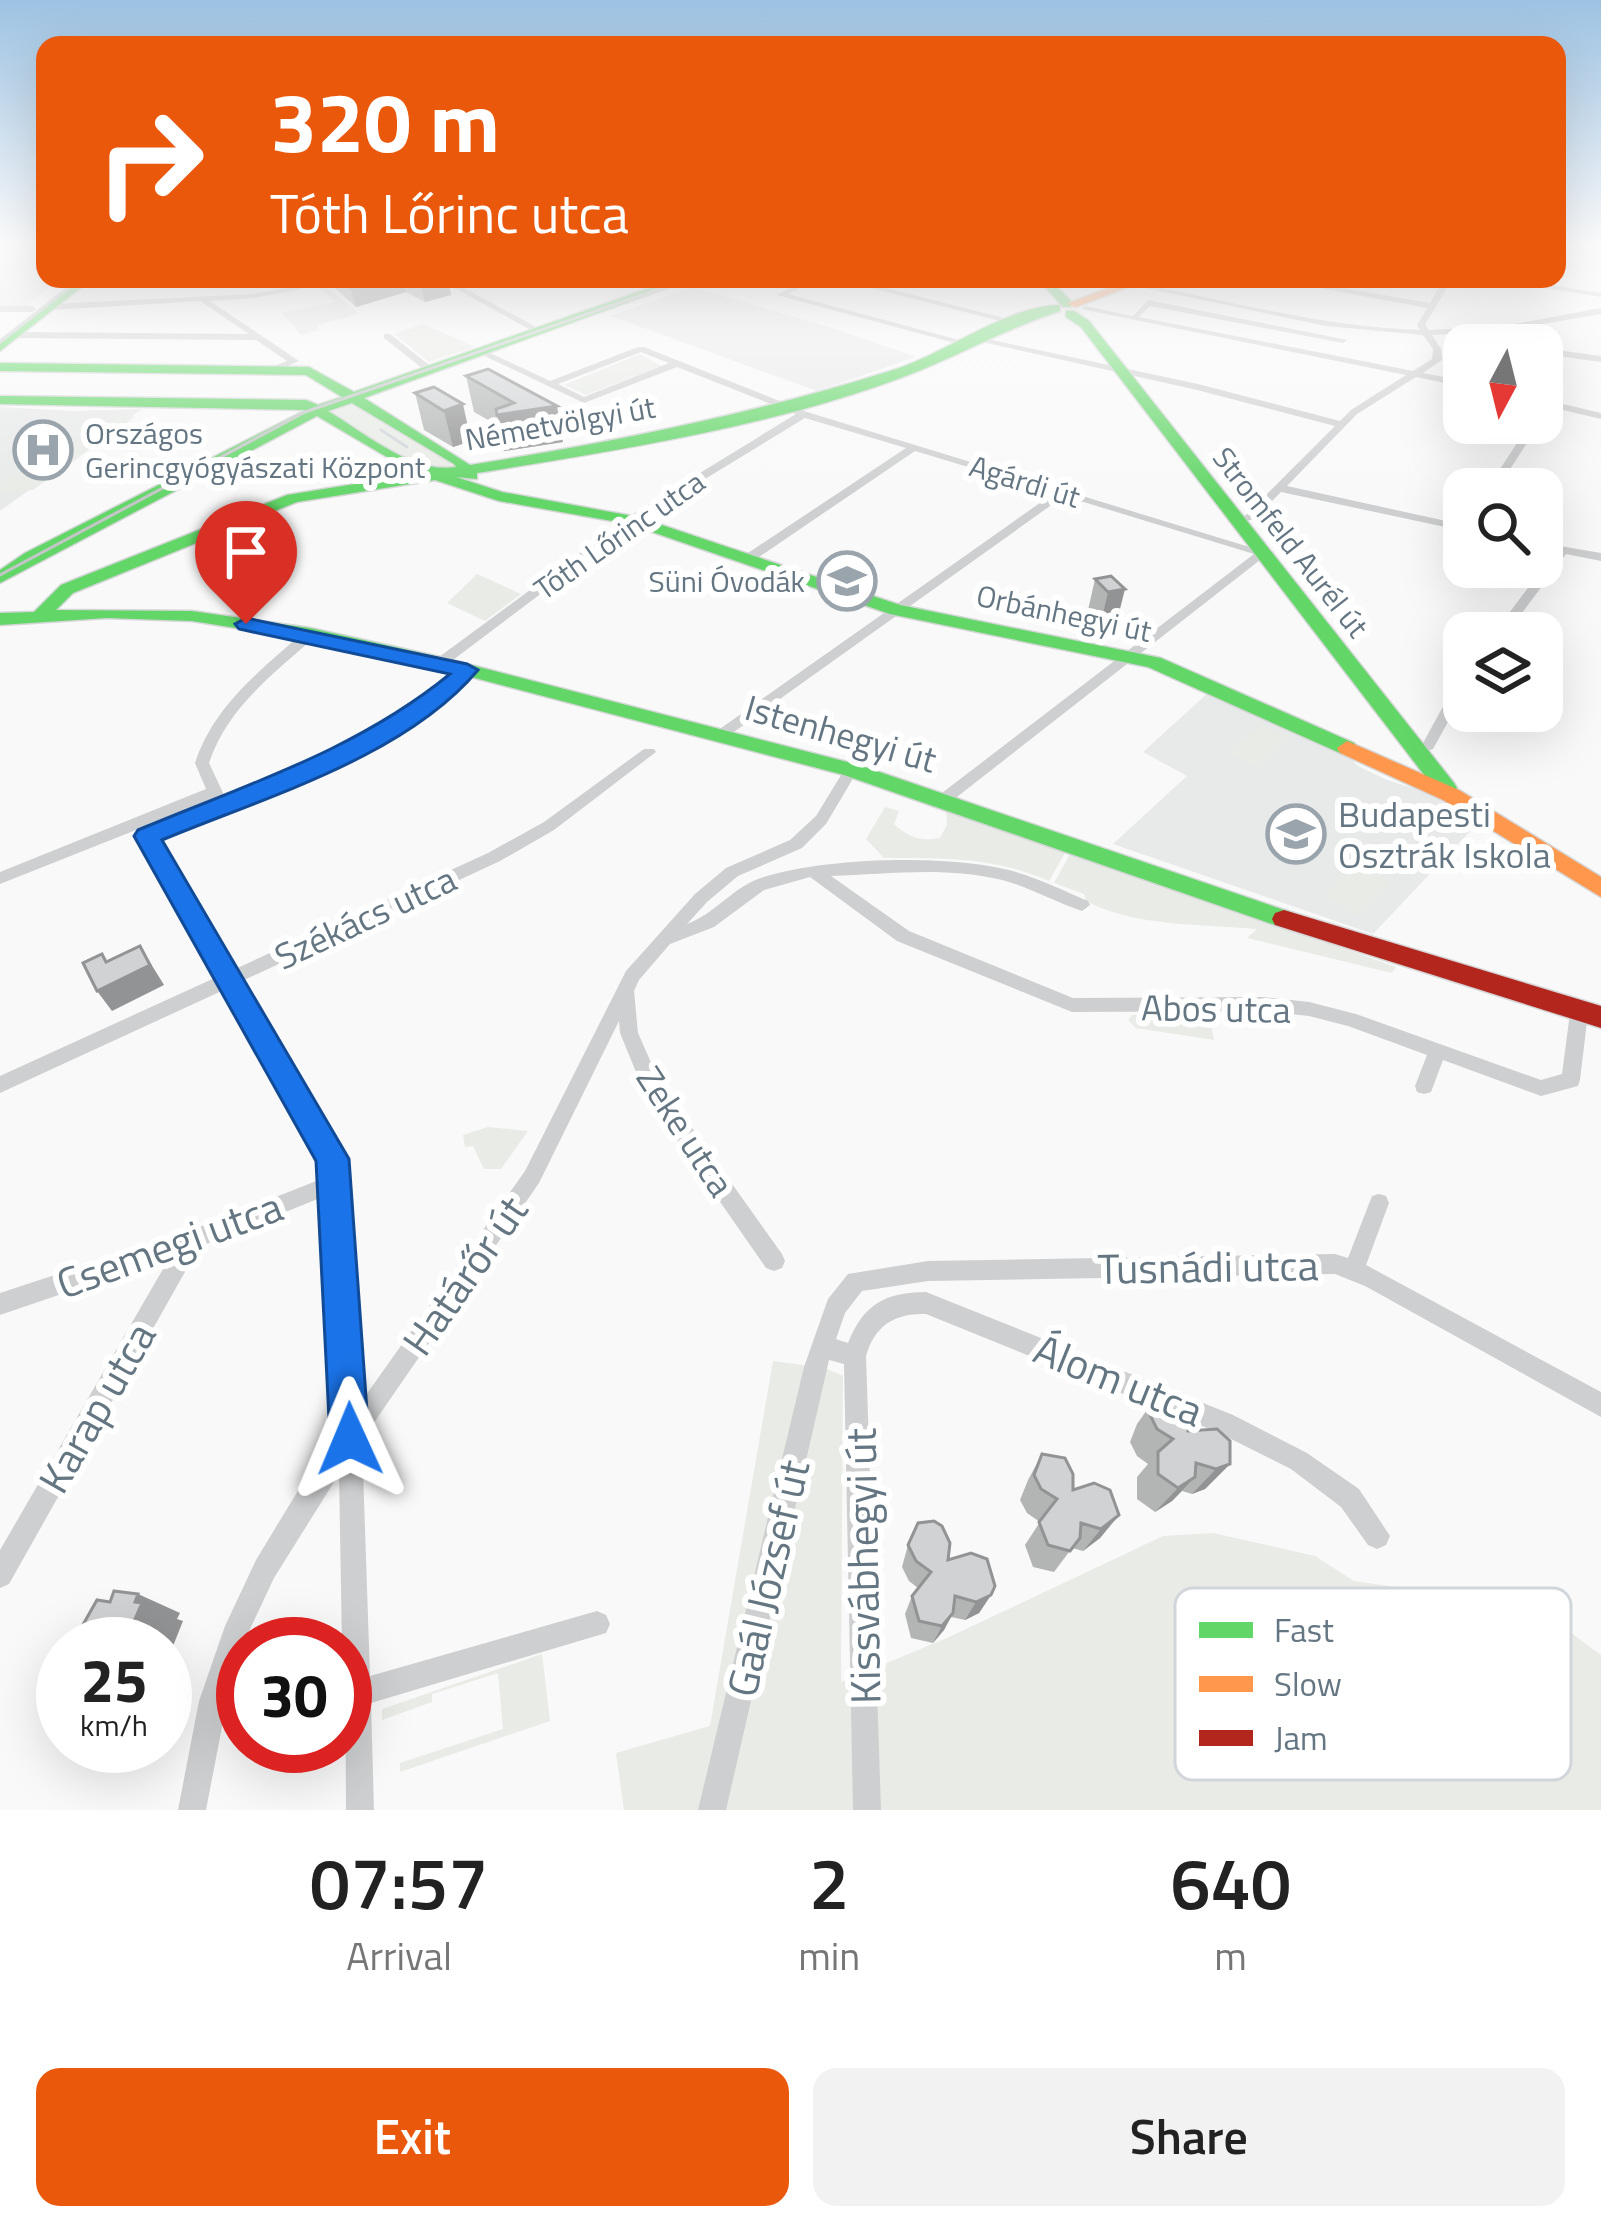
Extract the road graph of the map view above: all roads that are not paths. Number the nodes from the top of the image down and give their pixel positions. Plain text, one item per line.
1 (244, 328) edge
2 (534, 328) edge
3 (551, 328) edge
4 (918, 328) edge
5 (1011, 328) edge
6 (1083, 328) edge
7 (1166, 328) edge
8 (1283, 328) edge
9 (1382, 328) edge
10 (1423, 328) edge
11 (541, 332) junction
12 (387, 336) dead end
13 (1427, 336) junction
14 (256, 337) junction
15 (1443, 337) edge
16 (5, 338) edge
17 (1343, 340) dead end
18 (970, 341) junction
19 (481, 352) junction
20 (1563, 354) edge
21 (1601, 359) edge
22 (676, 364) junction
23 (0, 367) edge
24 (275, 369) junction
25 (430, 370) junction
26 (1122, 371) junction
27 (1417, 373) junction
28 (1443, 379) edge
29 (550, 385) junction
30 (352, 395) junction
31 (0, 400) edge
32 (314, 408) junction
33 (1563, 409) edge
34 (795, 411) junction
35 (1601, 416) edge
36 (1340, 424) junction
37 (914, 447) junction
38 (394, 456) junction
39 (439, 474) junction
40 (474, 479) junction
41 (1280, 488) junction
42 (1063, 492) junction
43 (293, 498) junction
44 (632, 520) junction
45 (1238, 522) junction
46 (1443, 523) edge
47 (1563, 550) edge
48 (1263, 553) junction
49 (32, 557) junction
50 (1601, 557) edge
51 (749, 558) junction
52 (0, 567) edge
53 (0, 578) edge
54 (1534, 588) edge
55 (896, 610) junction
56 (1516, 612) edge
57 (39, 617) junction
58 (0, 622) edge
59 (310, 634) junction
60 (1134, 656) junction
61 (440, 663) junction
62 (467, 670) junction
63 (1443, 719) edge
64 (719, 736) junction
65 (1416, 750) junction
66 (649, 752) dead end
67 (851, 770) junction
68 (1451, 795) junction
69 (218, 799) junction
70 (943, 800) junction
71 (143, 829) junction
72 (812, 871) junction
73 (0, 878) edge
74 (1601, 888) edge
75 (1082, 905) dead end
76 (665, 940) junction
77 (230, 979) junction
78 (625, 990) junction
79 (1590, 1015) edge
80 (1437, 1052) junction
81 (0, 1085) edge
82 (1424, 1086) dead end
83 (337, 1182) junction
84 (1379, 1203) dead end
85 (192, 1240) junction
86 (774, 1261) dead end
87 (1354, 1270) junction
88 (0, 1304) edge
89 (823, 1347) junction
90 (855, 1356) junction
91 (1601, 1406) edge
92 (350, 1439) junction
93 (1377, 1536) dead end
94 (0, 1575) edge
95 (355, 1617) edge
96 (597, 1624) dead end
97 (372, 1689) edge
98 (359, 1773) edge
99 (193, 1810) edge
100 (360, 1810) edge
101 (712, 1810) edge
102 (867, 1810) edge

1 - 14 street
2 - 11 street
3 - 11 street
4 - 18 street
5 - 18 street, Németvölgyi út
6 - 26 street, Stromfeld Aurél út
7 - 27 street
8 - 17 street
9 - 13 street
10 - 13 street
11 - 19 street
12 - 25 street
13 - 15 street
13 - 27 street
14 - 16 street
14 - 24 street
18 - 26 street
18 - 34 street, Németvölgyi út
19 - 25 street
19 - 29 street
20 - 21 street
22 - 29 street, Agárdi út
22 - 29 street
22 - 34 street, Agárdi út
23 - 24 street
24 - 30 street
25 - 30 street
26 - 36 street
26 - 45 street, Stromfeld Aurél út
27 - 28 street
27 - 36 street
30 - 32 street
30 - 40 street
31 - 32 street
32 - 38 street, Orbánhegyi út
32 - 49 street
33 - 35 street
34 - 37 street, Agárdi út
34 - 40 street, Németvölgyi út
34 - 44 street, Tóth Lőrinc utca
36 - 41 street
37 - 42 street, Agárdi út
37 - 51 street
38 - 39 street, Orbánhegyi út
38 - 43 street
39 - 40 street, Orbánhegyi út
39 - 43 street, Németvölgyi út
40 - 44 street, Orbánhegyi út
41 - 45 street
41 - 46 street
42 - 48 street, Agárdi út
42 - 55 street
43 - 57 street, Németvölgyi út
44 - 51 street, Orbánhegyi út
44 - 61 street, Tóth Lőrinc utca
45 - 48 street, Stromfeld Aurél út
47 - 50 street
48 - 60 street
48 - 65 street, Stromfeld Aurél út
49 - 52 street
49 - 53 street
51 - 55 street, Orbánhegyi út
54 - 56 street
55 - 60 street, Orbánhegyi út
55 - 64 street
57 - 58 street, Istenhegyi út
57 - 59 street, Istenhegyi út
59 - 61 street, Istenhegyi út
59 - 69 street
60 - 68 street, Orbánhegyi út
60 - 70 street
61 - 62 street, Istenhegyi út
62 - 64 street, Istenhegyi út
62 - 69 street
63 - 65 street
64 - 67 street, Istenhegyi út
65 - 68 street, Stromfeld Aurél út
66 - 77 street, Székács utca
67 - 70 street, Istenhegyi út
67 - 76 street, Határőr út
68 - 74 street, Orbánhegyi út
69 - 71 street
70 - 79 street, Istenhegyi út
71 - 73 street
71 - 77 street
72 - 75 street, Határőr út
72 - 76 street, Határőr út
72 - 80 street, Abos utca
76 - 78 street, Határőr út
77 - 81 street, Székács utca
77 - 83 street
78 - 86 street, Zeke utca
78 - 92 street, Határőr út
79 - 80 street, Abos utca
80 - 82 street
83 - 85 street, Csemegi utca
83 - 92 street
84 - 87 street
85 - 88 street, Csemegi utca
85 - 94 street, Karap utca
87 - 89 street, Tusnádi utca
87 - 91 street, Tusnádi utca
89 - 90 street
89 - 101 street, Gaál József út
90 - 93 street, Álom utca
90 - 102 street, Kissvábhegyi út
92 - 95 street
92 - 99 street, Határőr út
96 - 97 street
98 - 100 street

